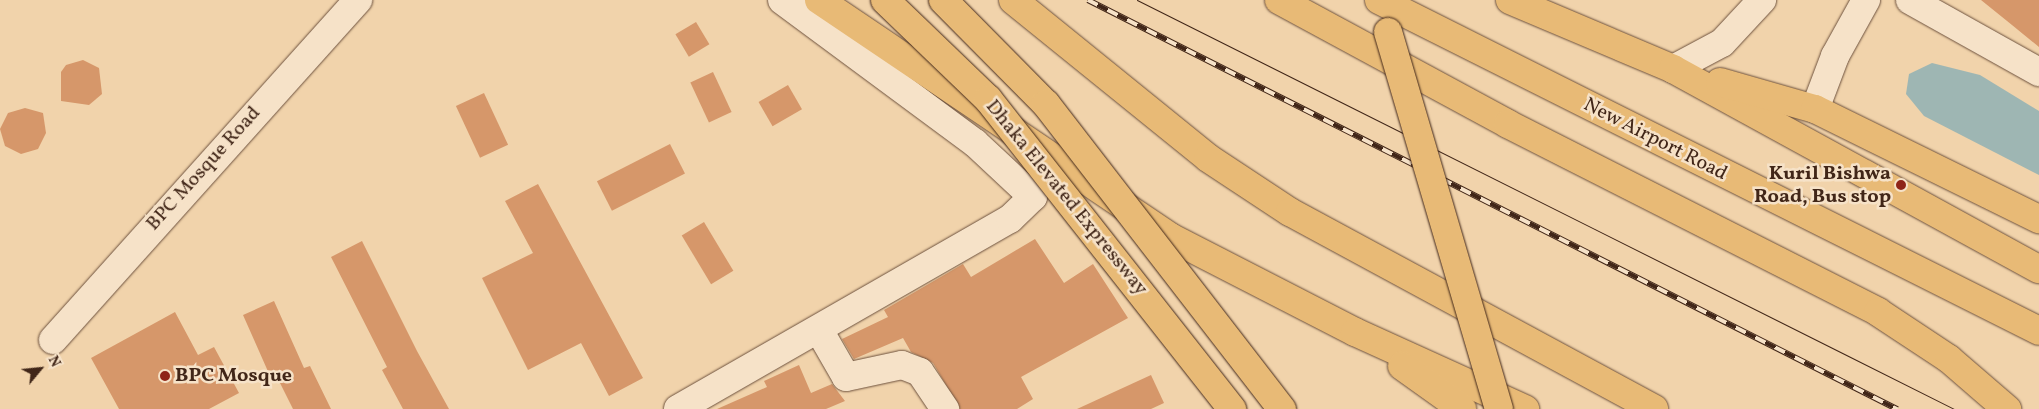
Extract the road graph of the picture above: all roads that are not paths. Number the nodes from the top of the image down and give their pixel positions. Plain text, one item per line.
1 (358, 0) edge
2 (782, 0) edge
3 (819, 0) edge
4 (886, 0) edge
5 (943, 0) edge
6 (1013, 0) edge
7 (1279, 0) edge
8 (1375, 0) edge
9 (1379, 0) edge
10 (1510, 0) edge
11 (1762, 0) edge
12 (1866, 0) edge
13 (1910, 0) edge
14 (1673, 69) junction
15 (2039, 72) edge
16 (1815, 109) junction
17 (2039, 219) edge
18 (2039, 269) edge
19 (819, 330) junction
20 (2039, 331) edge
21 (1355, 332) junction
22 (53, 340) dead end
23 (678, 409) edge
24 (946, 409) edge
25 (1232, 409) edge
26 (1282, 409) edge
27 (1462, 409) edge
28 (1499, 409) edge
29 (1525, 409) edge
30 (1654, 409) edge
31 (2007, 409) edge

1 - 22 street, BPC Mosque Road
2 - 19 street
3 - 21 highway
4 - 25 highway, Dhaka Elevated Expressway, bridge
5 - 26 highway, Dhaka Elevated Expressway, bridge
6 - 30 highway
7 - 31 highway
8 - 28 highway, bridge
9 - 20 highway, New Airport Road
10 - 14 highway
11 - 14 street
12 - 16 street
13 - 15 street
14 - 16 highway
14 - 18 highway
16 - 17 highway
19 - 23 street
19 - 24 street
21 - 27 highway
21 - 29 highway

